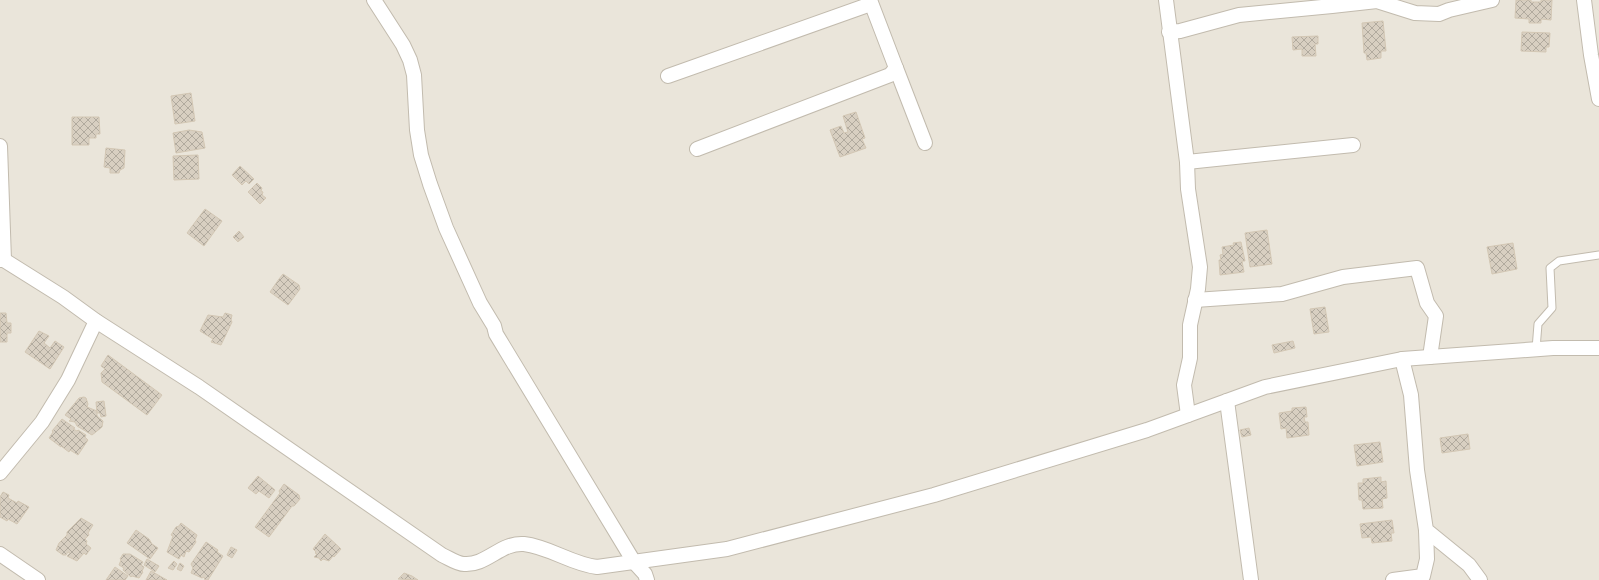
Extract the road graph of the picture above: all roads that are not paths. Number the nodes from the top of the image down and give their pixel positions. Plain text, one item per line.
1 (374, 0) edge
2 (1166, 0) edge
3 (1492, 0) edge
4 (1584, 0) edge
5 (870, 2) edge
6 (1170, 32) junction
7 (896, 68) junction
8 (668, 76) dead end
9 (1599, 99) edge
10 (925, 143) dead end
11 (1353, 145) dead end
12 (0, 146) edge
13 (697, 149) dead end
14 (1187, 162) junction
15 (1, 174) edge
16 (1599, 255) edge
17 (2, 260) edge
18 (1195, 300) junction
19 (96, 321) junction
20 (1599, 348) edge
21 (1536, 349) junction
22 (1430, 357) junction
23 (1402, 359) junction
24 (1227, 401) junction
25 (1188, 415) junction
26 (0, 473) edge
27 (1426, 530) junction
28 (0, 554) edge
29 (634, 562) junction
30 (38, 580) edge
31 (647, 580) edge
32 (1251, 580) edge
33 (1393, 580) edge
34 (1480, 580) edge

1 - 29 street
2 - 6 street
3 - 6 street
4 - 9 street
5 - 7 street
5 - 8 street
6 - 14 street
7 - 10 street
7 - 13 street
11 - 14 street
12 - 15 street
14 - 18 street
15 - 17 street
16 - 21 lane
17 - 19 street
18 - 22 street
18 - 25 street
19 - 26 street
19 - 29 street
20 - 21 street
21 - 22 street
22 - 23 street
23 - 24 street
23 - 27 street
24 - 25 street
24 - 32 street
25 - 29 street
27 - 33 street
27 - 34 street
28 - 30 street
29 - 31 street

